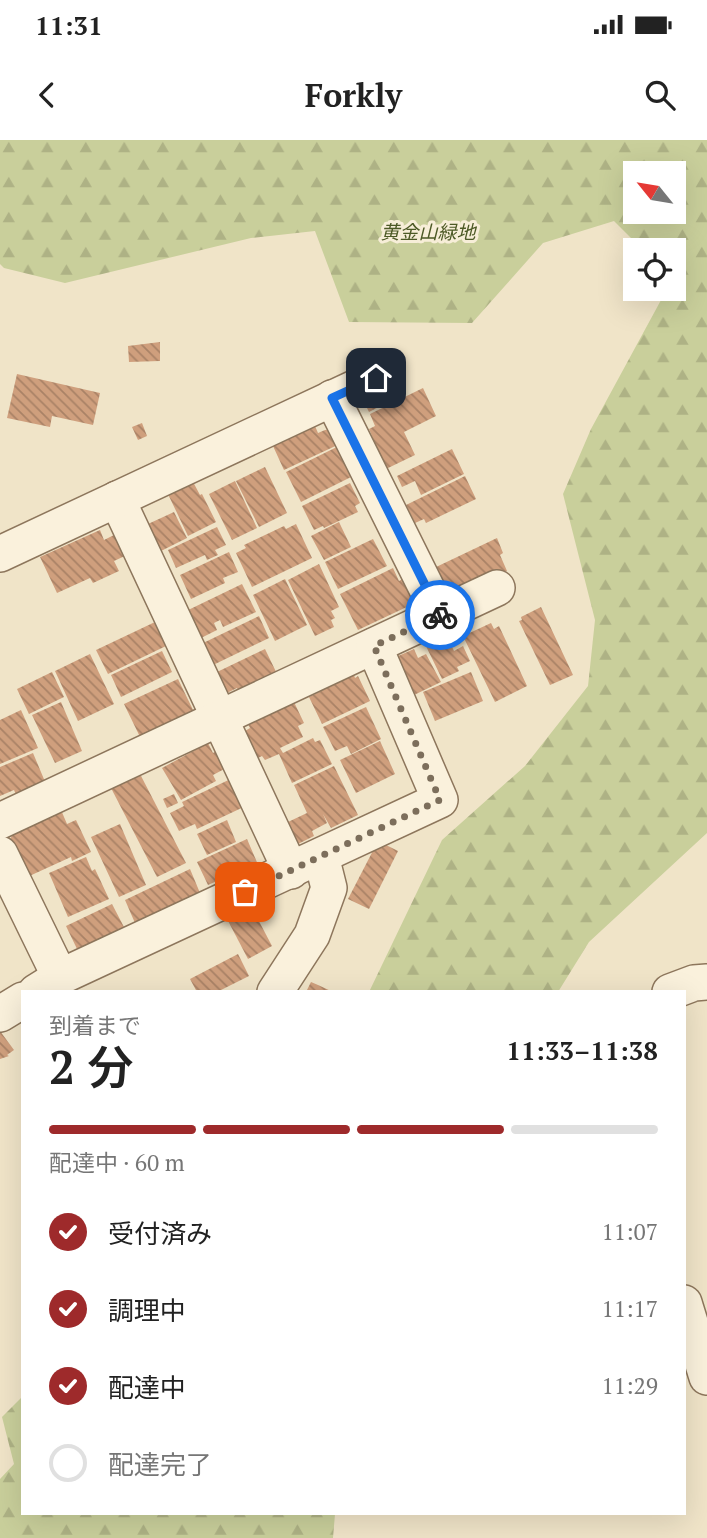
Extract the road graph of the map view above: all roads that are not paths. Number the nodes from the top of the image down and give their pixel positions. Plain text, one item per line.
1 (376, 378) dead end
2 (332, 398) junction
3 (117, 499) junction
4 (0, 554) edge
5 (497, 588) dead end
6 (440, 615) junction
7 (374, 646) junction
8 (220, 718) junction
9 (0, 821) edge
10 (0, 854) edge
11 (306, 864) junction
12 (707, 982) edge
13 (48, 985) edge
14 (276, 990) edge
15 (675, 990) edge
16 (21, 1001) edge
17 (0, 1014) edge
18 (686, 1309) edge
19 (707, 1377) edge

1 - 2 street
2 - 3 street
2 - 6 street
3 - 4 street
3 - 8 street
5 - 6 street
6 - 7 street
7 - 8 street
7 - 11 street
8 - 9 street
8 - 11 street
10 - 13 street
11 - 13 street
11 - 14 street
12 - 15 street
16 - 17 street
18 - 19 street

